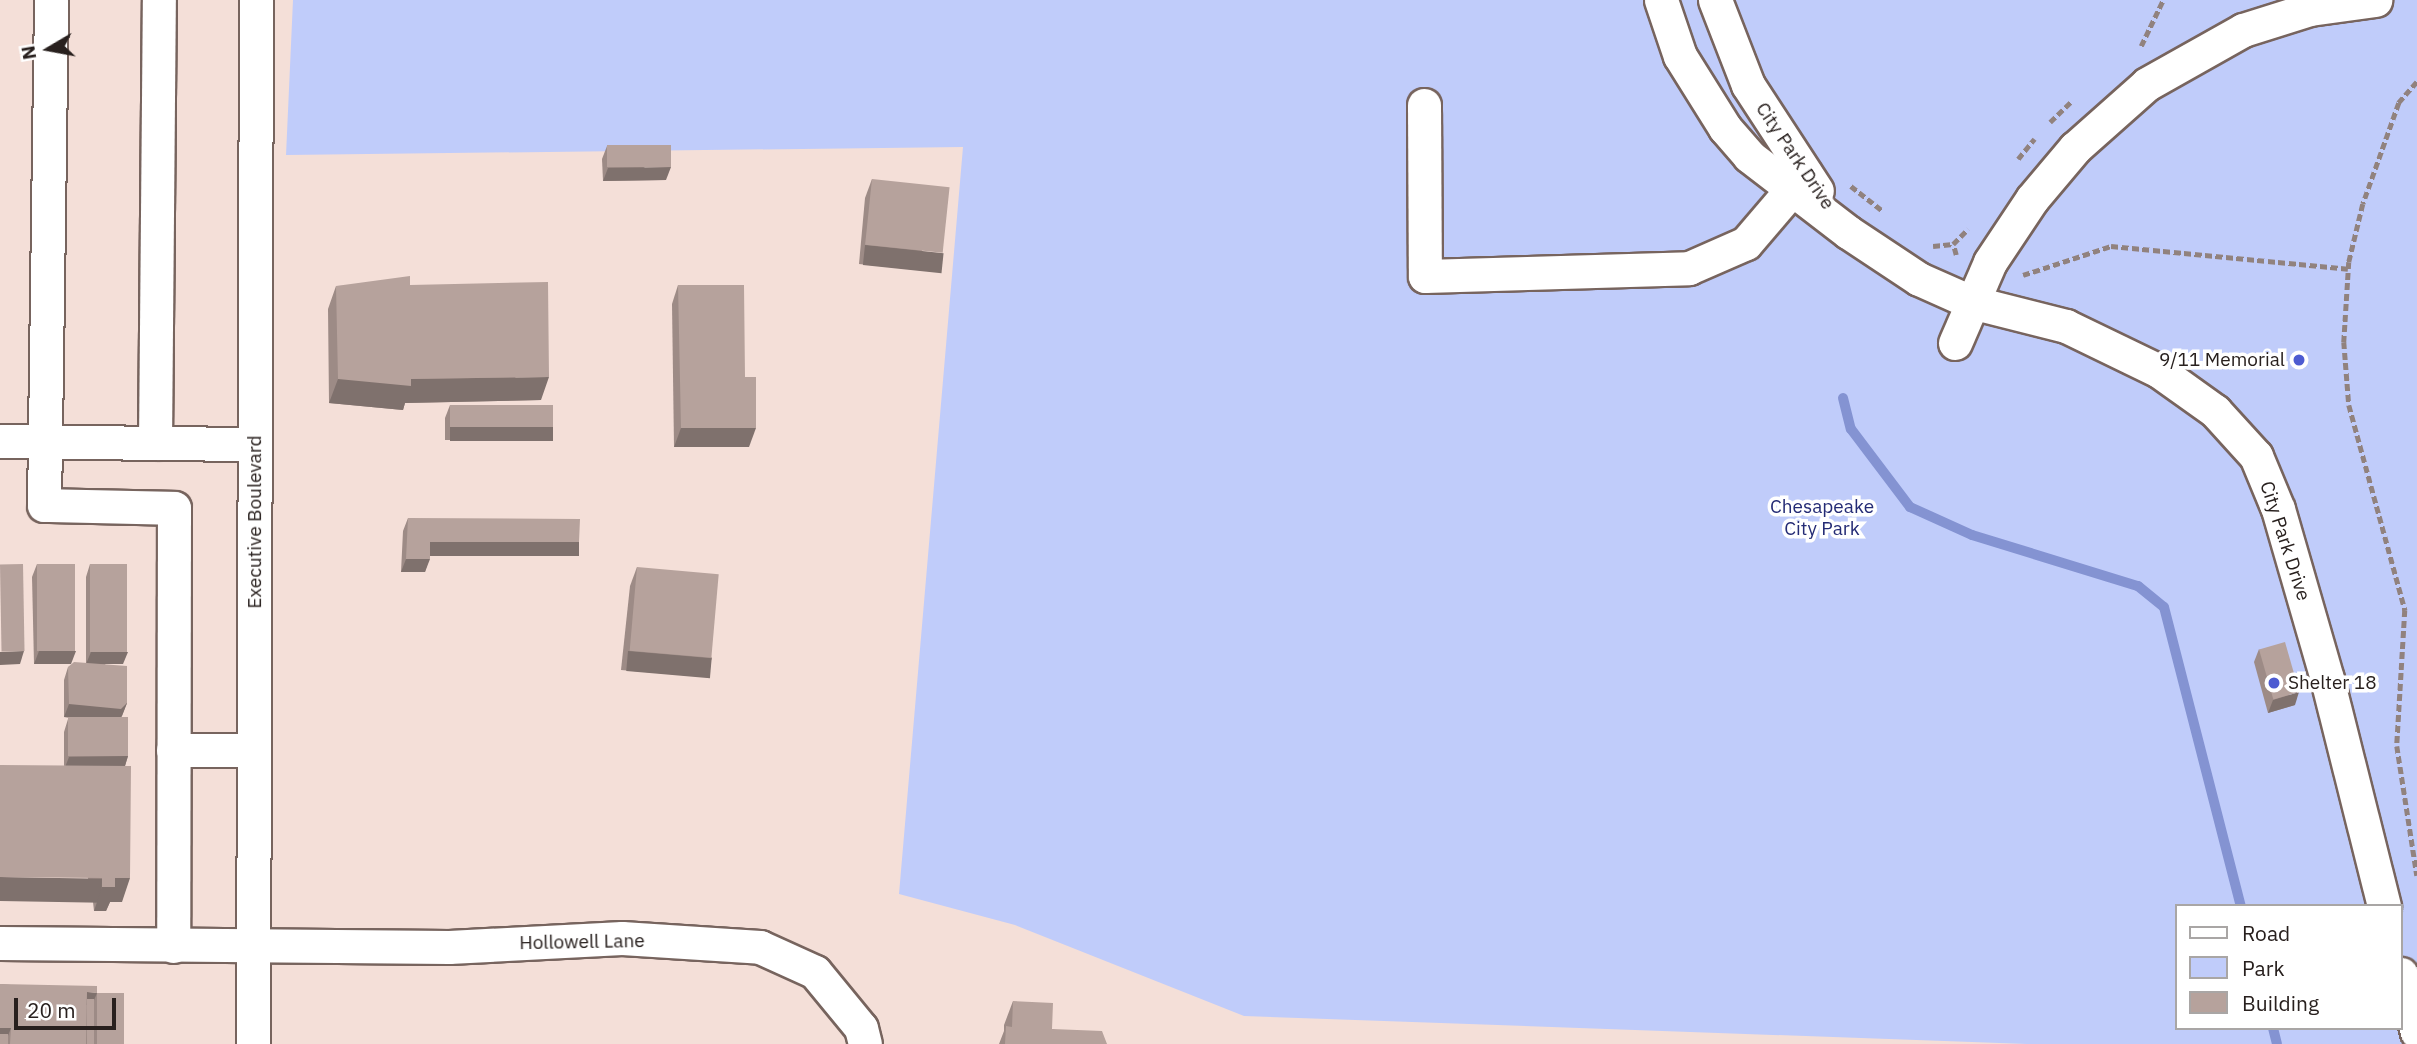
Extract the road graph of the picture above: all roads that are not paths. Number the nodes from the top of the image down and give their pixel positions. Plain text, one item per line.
1 (51, 0) edge
2 (159, 0) edge
3 (256, 0) edge
4 (1661, 0) edge
5 (1715, 0) edge
6 (2375, 0) edge
7 (1423, 105) dead end
8 (1799, 182) junction
9 (1971, 302) junction
10 (1955, 343) dead end
11 (0, 441) edge
12 (45, 442) junction
13 (155, 443) junction
14 (255, 444) junction
15 (173, 750) junction
16 (254, 750) junction
17 (2383, 904) edge
18 (0, 943) edge
19 (173, 946) junction
20 (253, 947) junction
21 (2403, 981) edge
22 (2417, 1032) edge
23 (253, 1044) edge
24 (865, 1044) edge

1 - 12 street
2 - 13 street
3 - 14 street, Executive Boulevard
4 - 8 street, City Park Drive
5 - 8 street, City Park Drive
6 - 9 street
7 - 8 street
8 - 9 street, City Park Drive
9 - 10 street
9 - 17 street, City Park Drive
11 - 12 street
12 - 13 street
12 - 15 street
13 - 14 street
14 - 16 street, Executive Boulevard
15 - 16 street
15 - 19 street
16 - 20 street, Executive Boulevard
18 - 19 street, Hollowell Lane
19 - 20 street, Hollowell Lane
20 - 23 street, Executive Boulevard
20 - 24 street, Hollowell Lane
21 - 22 street

